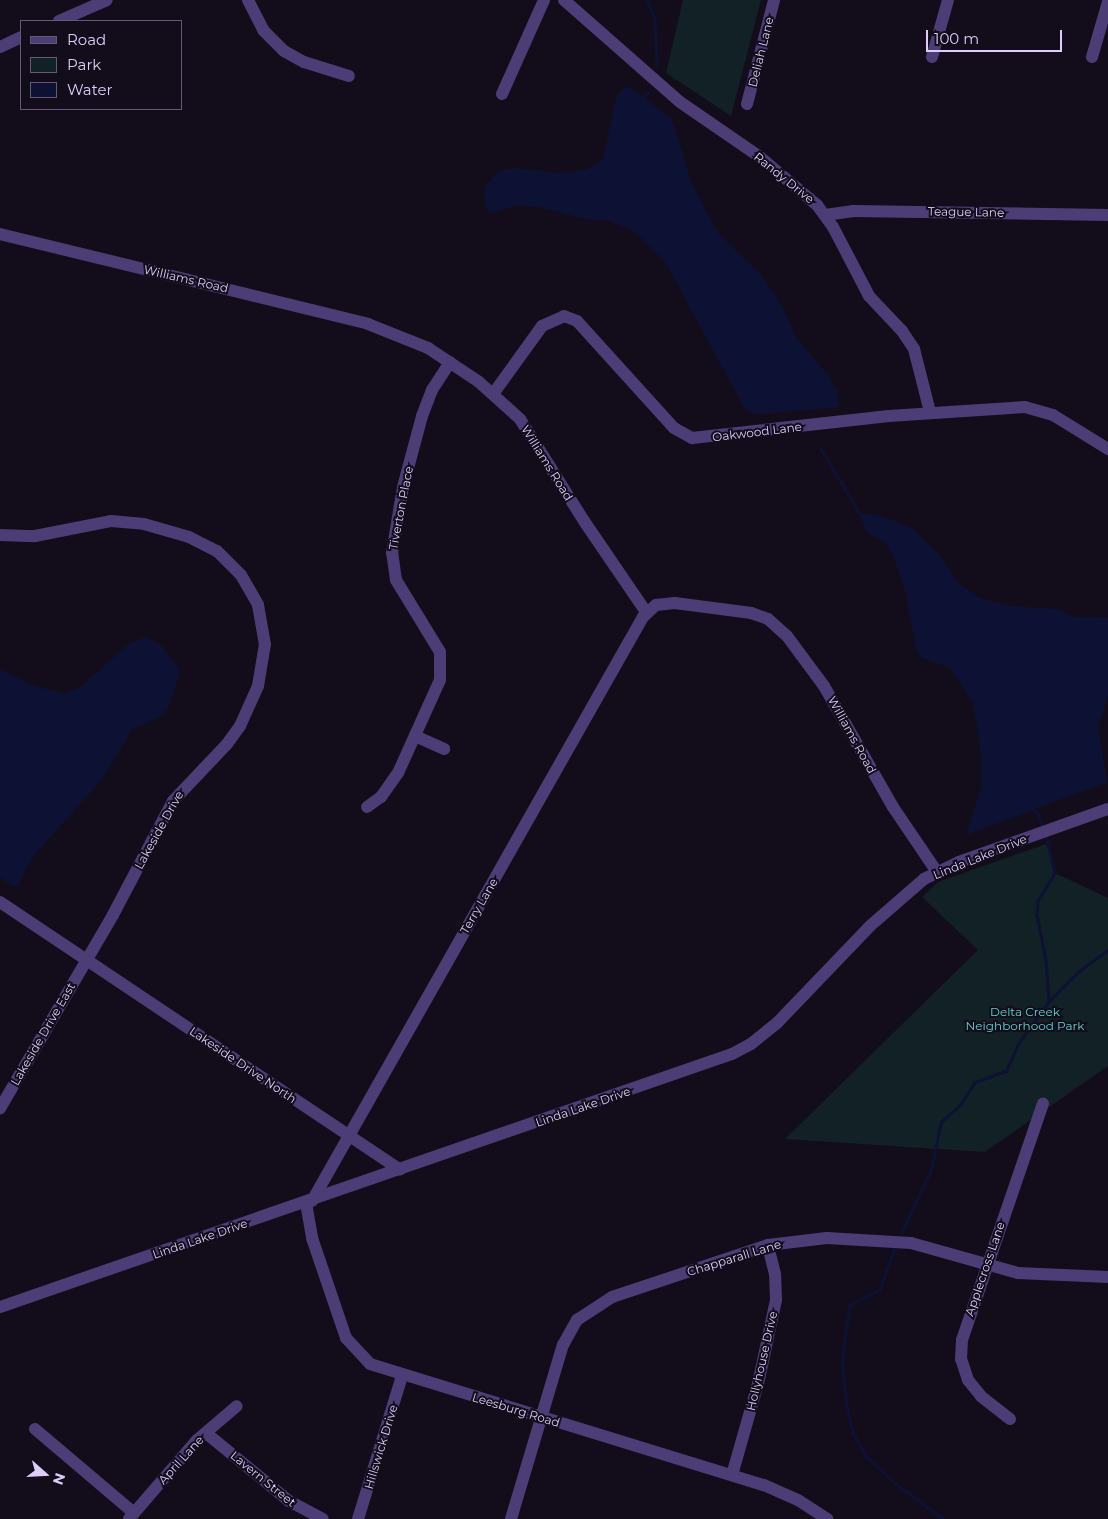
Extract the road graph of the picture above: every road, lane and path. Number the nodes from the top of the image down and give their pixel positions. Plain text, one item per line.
1 (107, 0) edge
2 (248, 0) edge
3 (544, 0) edge
4 (564, 0) edge
5 (774, 0) edge
6 (948, 0) edge
7 (1108, 2) edge
8 (60, 20) edge
9 (20, 38) edge
10 (0, 47) edge
11 (932, 57) dead end
12 (1092, 57) dead end
13 (350, 76) dead end
14 (502, 94) dead end
15 (747, 104) dead end
16 (825, 215) junction
17 (1108, 215) edge
18 (0, 234) edge
19 (450, 362) junction
20 (493, 394) junction
21 (930, 412) junction
22 (1103, 447) edge
23 (0, 535) edge
24 (646, 612) junction
25 (415, 736) junction
26 (444, 749) dead end
27 (367, 807) dead end
28 (1108, 809) edge
29 (937, 872) junction
30 (0, 902) edge
31 (87, 959) junction
32 (1042, 1104) dead end
33 (0, 1108) edge
34 (349, 1136) junction
35 (400, 1170) junction
36 (309, 1202) junction
37 (768, 1245) junction
38 (987, 1264) junction
39 (1108, 1276) edge
40 (0, 1307) edge
41 (402, 1376) junction
42 (237, 1406) dead end
43 (541, 1417) junction
44 (1010, 1420) dead end
45 (35, 1429) dead end
46 (206, 1432) junction
47 (732, 1475) junction
48 (132, 1516) edge
49 (323, 1519) edge
50 (358, 1519) edge
51 (511, 1519) edge
52 (827, 1519) edge

1 - 8 street
2 - 13 street
3 - 14 street
4 - 16 street, Randy Drive
5 - 15 street, Deliah Lane
6 - 11 street
7 - 12 street
9 - 10 street
16 - 17 street, Teague Lane
16 - 21 street, Randy Drive
18 - 19 street, Williams Road
19 - 20 street, Williams Road
19 - 25 street, Tiverton Place
20 - 21 street, Oakwood Lane
20 - 24 street, Williams Road
21 - 22 street, Oakwood Lane
23 - 31 street, Lakeside Drive
24 - 29 street, Williams Road
24 - 34 street, Terry Lane
25 - 26 street
25 - 27 street, Tiverton Place
28 - 29 street, Linda Lake Drive
29 - 35 street, Linda Lake Drive
30 - 31 street
31 - 33 street, Lakeside Drive East
31 - 34 street, Lakeside Drive North
32 - 38 street, Applecross Lane
34 - 35 street, Lakeside Drive North
34 - 36 street, Terry Lane
35 - 36 street, Linda Lake Drive
36 - 40 street, Linda Lake Drive
36 - 41 street, Leesburg Road
37 - 38 street, Chapparall Lane
37 - 43 street, Chapparall Lane
37 - 47 street, Hollyhouse Drive
38 - 39 street, Chapparall Lane
38 - 44 street, Applecross Lane
41 - 43 street, Leesburg Road
41 - 50 street, Hillswick Drive
42 - 46 street, April Lane
43 - 47 street, Leesburg Road
43 - 51 street, Chapparall Lane
45 - 48 street
46 - 48 street, April Lane
46 - 49 street, Lavern Street
47 - 52 street, Leesburg Road

